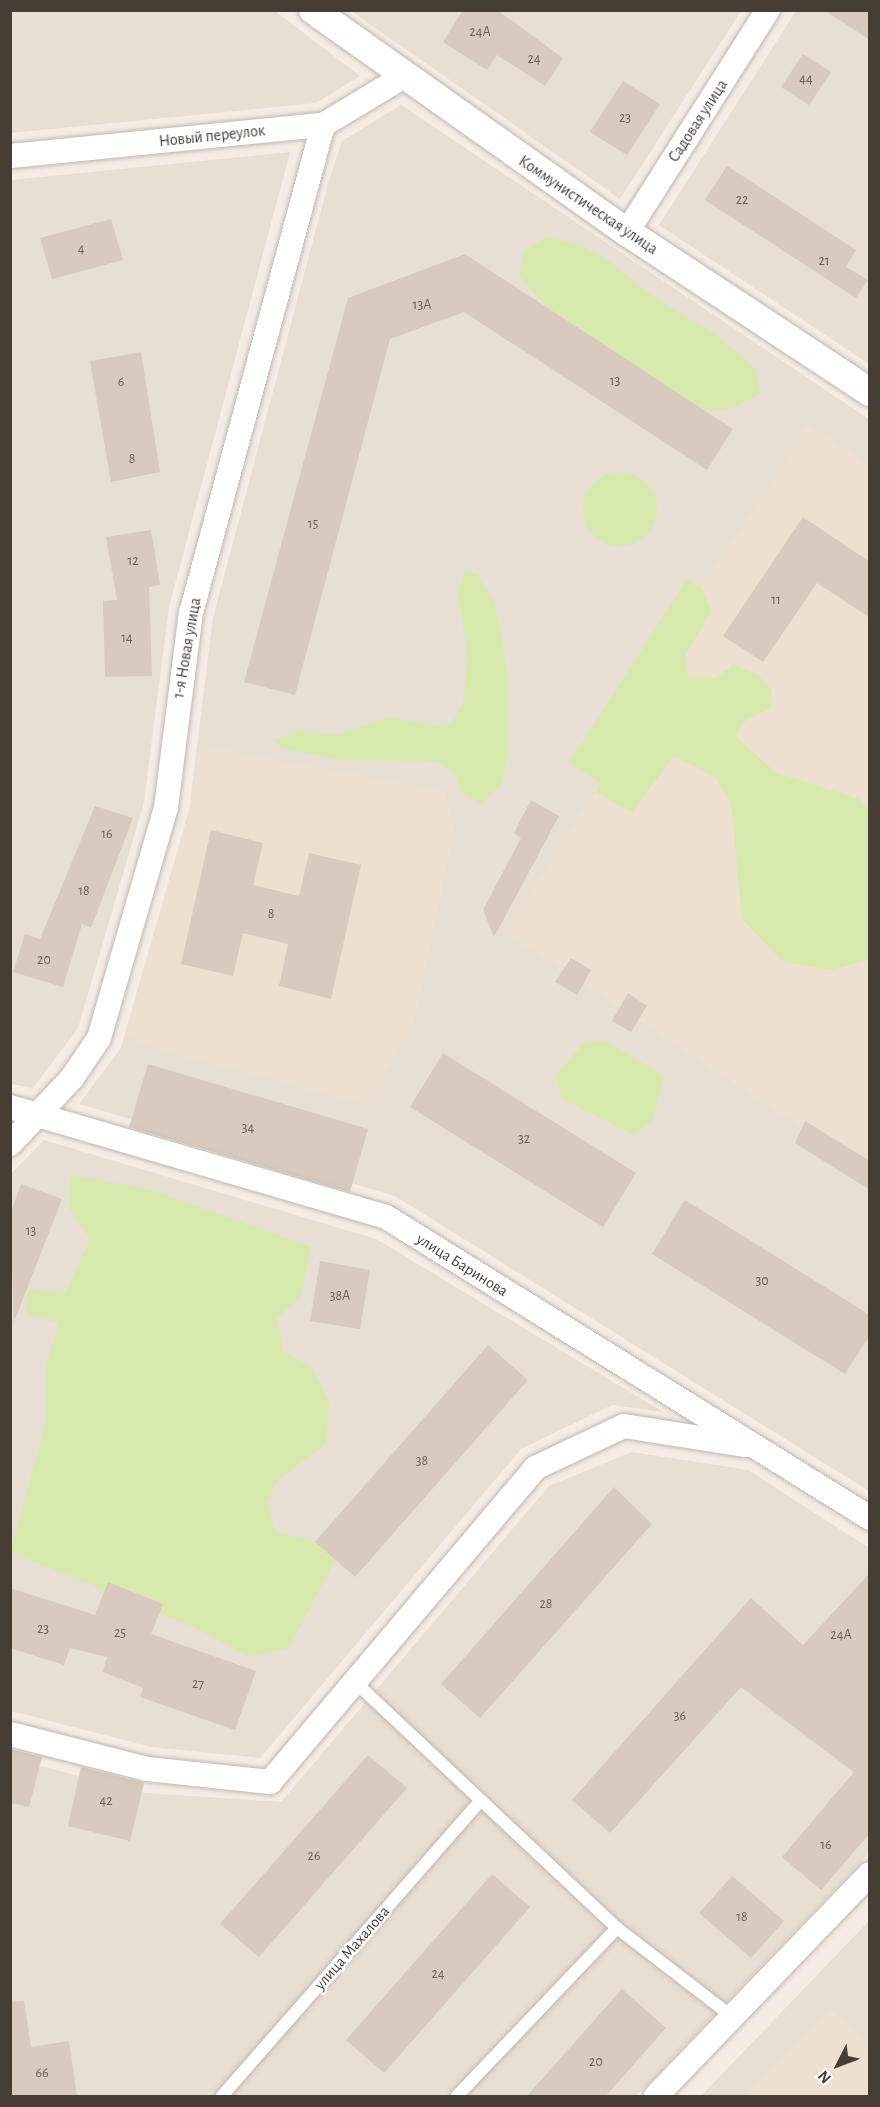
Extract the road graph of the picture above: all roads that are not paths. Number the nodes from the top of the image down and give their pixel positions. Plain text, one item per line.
1 (313, 10) edge
2 (768, 10) edge
3 (401, 78) junction
4 (323, 125) junction
5 (10, 156) edge
6 (627, 232) junction
7 (870, 392) edge
8 (10, 1107) edge
9 (41, 1114) junction
10 (10, 1144) edge
11 (757, 1447) junction
12 (870, 1518) edge
13 (355, 1682) junction
14 (10, 1734) edge
15 (481, 1800) junction
16 (870, 1874) edge
17 (617, 1928) junction
18 (730, 2015) junction
19 (222, 2097) edge
20 (457, 2097) edge
21 (656, 2097) edge

1 - 3 street, Коммунистическая улица
2 - 6 street, Садовая улица
3 - 4 street, Новый переулок
3 - 6 street, Коммунистическая улица
4 - 5 street, Новый переулок
4 - 9 street, 1-я Новая улица
6 - 7 street, Коммунистическая улица
8 - 9 street, улица Баринова
9 - 10 street, 1-я Новая улица
9 - 11 street, улица Баринова
11 - 12 street, улица Баринова
11 - 13 street
13 - 14 street
13 - 15 lane
15 - 17 lane
15 - 19 lane, улица Махалова
16 - 18 street
17 - 18 lane
17 - 20 lane
18 - 21 street

